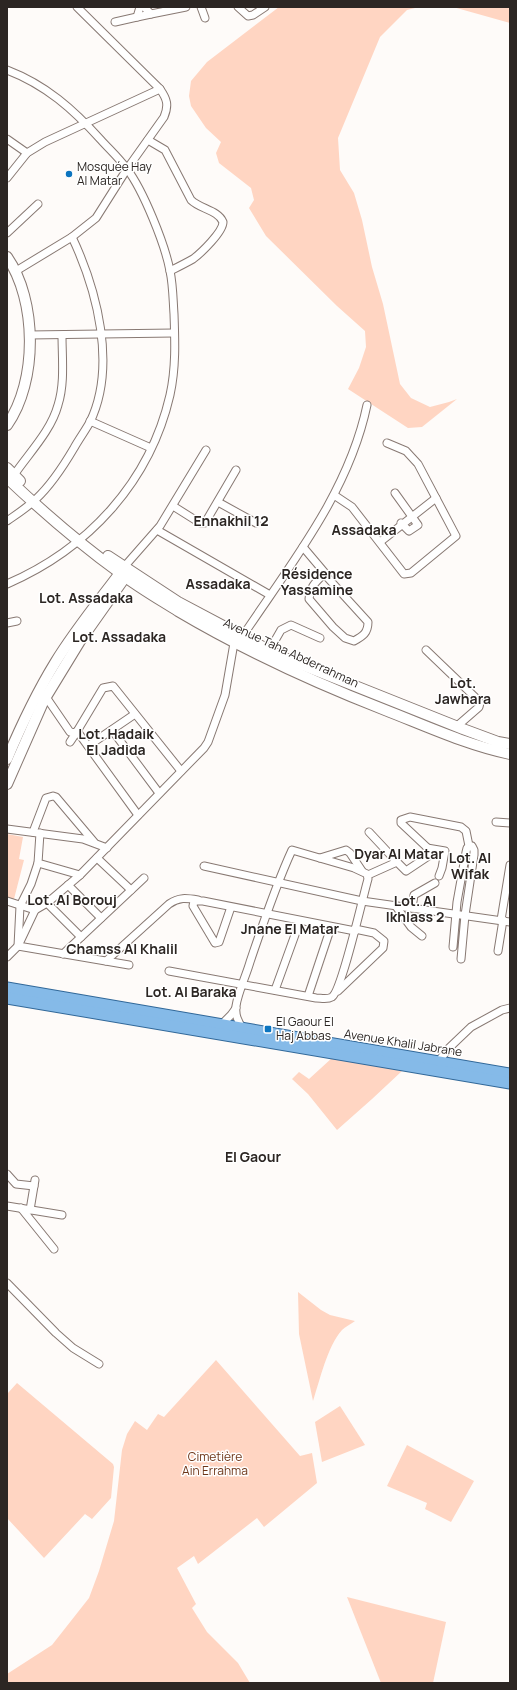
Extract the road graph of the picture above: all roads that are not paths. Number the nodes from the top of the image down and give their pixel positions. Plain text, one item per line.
1 (77, 7) edge
2 (140, 7) edge
3 (144, 7) edge
4 (186, 7) edge
5 (201, 7) edge
6 (238, 7) edge
7 (265, 7) edge
8 (151, 14) junction
9 (137, 17) junction
10 (206, 18) dead end
11 (115, 22) dead end
12 (7, 70) edge
13 (160, 89) junction
14 (86, 123) junction
15 (7, 139) edge
16 (148, 140) junction
17 (27, 152) junction
18 (127, 169) junction
19 (7, 178) edge
20 (38, 204) dead end
21 (7, 233) edge
22 (72, 237) junction
23 (7, 256) edge
24 (16, 271) junction
25 (170, 271) junction
26 (174, 333) junction
27 (102, 334) junction
28 (29, 335) junction
29 (62, 335) junction
30 (366, 405) dead end
31 (90, 422) junction
32 (7, 425) edge
33 (387, 443) dead end
34 (150, 448) junction
35 (206, 450) dead end
36 (236, 470) dead end
37 (9, 474) edge
38 (395, 493) dead end
39 (334, 495) junction
40 (436, 498) junction
41 (35, 500) junction
42 (218, 502) junction
43 (172, 506) junction
44 (411, 516) junction
45 (7, 520) edge
46 (256, 523) dead end
47 (401, 523) junction
48 (157, 530) junction
49 (80, 539) junction
50 (380, 542) junction
51 (303, 547) junction
52 (125, 572) junction
53 (325, 573) junction
54 (7, 584) edge
55 (270, 595) junction
56 (17, 621) dead end
57 (7, 624) edge
58 (320, 638) dead end
59 (238, 640) junction
60 (426, 650) dead end
61 (269, 651) junction
62 (46, 697) junction
63 (135, 714) junction
64 (456, 727) junction
65 (112, 730) junction
66 (77, 732) junction
67 (70, 742) dead end
68 (510, 744) edge
69 (88, 746) junction
70 (510, 754) edge
71 (9, 759) edge
72 (181, 772) junction
73 (7, 784) edge
74 (159, 793) junction
75 (138, 815) junction
76 (496, 822) dead end
77 (510, 824) edge
78 (7, 829) edge
79 (36, 832) junction
80 (369, 832) dead end
81 (94, 842) junction
82 (469, 846) junction
83 (107, 848) junction
84 (427, 848) junction
85 (97, 858) junction
86 (320, 858) junction
87 (397, 862) junction
88 (38, 863) junction
89 (204, 866) dead end
90 (510, 870) edge
91 (365, 873) junction
92 (80, 875) junction
93 (439, 876) dead end
94 (144, 878) dead end
95 (278, 881) junction
96 (435, 883) dead end
97 (68, 885) junction
98 (131, 890) junction
99 (508, 896) edge
100 (198, 900) junction
101 (7, 901) edge
102 (362, 901) junction
103 (47, 903) junction
104 (20, 906) junction
105 (395, 906) junction
106 (231, 907) junction
107 (412, 908) junction
108 (35, 910) junction
109 (266, 914) junction
110 (456, 914) junction
111 (465, 915) junction
112 (101, 918) junction
113 (300, 921) junction
114 (505, 921) edge
115 (331, 927) junction
116 (355, 930) junction
117 (422, 936) dead end
118 (81, 937) junction
119 (18, 946) junction
120 (452, 947) dead end
121 (498, 951) dead end
122 (63, 954) junction
123 (7, 957) edge
124 (461, 958) dead end
125 (106, 961) junction
126 (129, 965) dead end
127 (169, 971) dead end
128 (243, 984) junction
129 (7, 988) edge
130 (275, 990) junction
131 (335, 994) junction
132 (308, 996) junction
133 (7, 998) edge
134 (236, 1007) junction
135 (510, 1008) edge
136 (221, 1025) junction
137 (244, 1029) junction
138 (432, 1064) junction
139 (510, 1074) edge
140 (510, 1083) edge
141 (7, 1174) edge
142 (7, 1206) edge
143 (21, 1208) junction
144 (30, 1210) junction
145 (62, 1215) dead end
146 (54, 1249) dead end
147 (7, 1283) edge
148 (99, 1364) dead end

1 - 13 street
2 - 9 street
3 - 8 street
4 - 8 street
5 - 10 street
6 - 7 street
8 - 9 street
9 - 11 street
12 - 14 street
13 - 14 street
13 - 16 street
14 - 17 street
14 - 18 street
15 - 17 street
16 - 18 street
16 - 25 street
17 - 19 street
18 - 22 street
18 - 25 street
20 - 21 street
22 - 24 street
22 - 27 street
23 - 24 street
24 - 28 street
25 - 26 street
26 - 27 street
26 - 34 street
27 - 29 street
27 - 31 street
28 - 29 street
28 - 32 street
29 - 37 street
30 - 39 street
31 - 34 street
31 - 41 street
33 - 40 street
34 - 49 street
35 - 43 street
36 - 42 street
37 - 41 street, Avenue Taha Abderrahman
38 - 44 street
39 - 50 street
39 - 51 street
40 - 44 street
40 - 50 street
41 - 45 street
41 - 49 street, Avenue Taha Abderrahman
42 - 43 street
42 - 46 street
43 - 48 street
44 - 47 street
44 - 47 street
47 - 50 street
48 - 52 street
48 - 55 street
49 - 52 street, Avenue Taha Abderrahman
49 - 54 street
51 - 53 street
51 - 55 street
52 - 59 street, Avenue Taha Abderrahman
52 - 62 street
52 - 71 street
53 - 53 street
55 - 59 street
56 - 57 street
58 - 61 street
59 - 61 street, Avenue Taha Abderrahman
59 - 70 street, Avenue Taha Abderrahman
59 - 72 street
60 - 64 street
61 - 64 street, Avenue Taha Abderrahman
62 - 66 street
62 - 71 street
63 - 65 street
63 - 66 street
63 - 72 street
64 - 68 street, Avenue Taha Abderrahman
65 - 69 street
65 - 74 street
66 - 67 street
66 - 69 street
69 - 75 street
71 - 73 street
72 - 74 street
74 - 75 street
75 - 83 street
76 - 77 street
78 - 79 street
79 - 81 street
79 - 81 street
79 - 88 street
80 - 87 street
81 - 83 street
82 - 84 street
82 - 110 street
82 - 111 street
83 - 85 street
84 - 87 street
84 - 93 street
85 - 92 street
85 - 98 street
86 - 91 street
86 - 91 street
86 - 95 street
87 - 91 street
88 - 92 street
88 - 104 street
89 - 95 street
90 - 99 street
91 - 102 street
92 - 97 street
94 - 98 street
95 - 102 street
95 - 109 street
96 - 107 street
97 - 103 street
97 - 112 street
98 - 112 street
99 - 114 street
100 - 106 street
100 - 106 street
100 - 125 street
101 - 104 street
102 - 105 street
102 - 116 street
103 - 108 street
103 - 118 street
104 - 108 street
104 - 119 street
105 - 107 street
105 - 117 street
106 - 109 street
107 - 110 street
108 - 119 street
109 - 113 street
109 - 128 street
110 - 111 street
110 - 120 street
111 - 114 street
111 - 124 street
112 - 118 street
113 - 115 street
113 - 130 street
114 - 121 street
115 - 116 street
115 - 132 street
116 - 131 street
116 - 131 street
118 - 122 street
119 - 122 street
119 - 123 street
122 - 125 street
125 - 126 street
127 - 128 street
128 - 130 street
128 - 134 street
129 - 136 main road, Avenue Khalil Jabrane
130 - 132 street
131 - 132 street
133 - 138 main road, Avenue Khalil Jabrane
134 - 136 street
134 - 137 street
135 - 138 street
136 - 137 main road, Avenue Khalil Jabrane
137 - 138 main road, Avenue Khalil Jabrane
138 - 139 main road, Avenue Khalil Jabrane
138 - 140 main road, Avenue Khalil Jabrane
141 - 144 street
142 - 143 street
143 - 144 street
143 - 146 street
144 - 145 street
147 - 148 street

